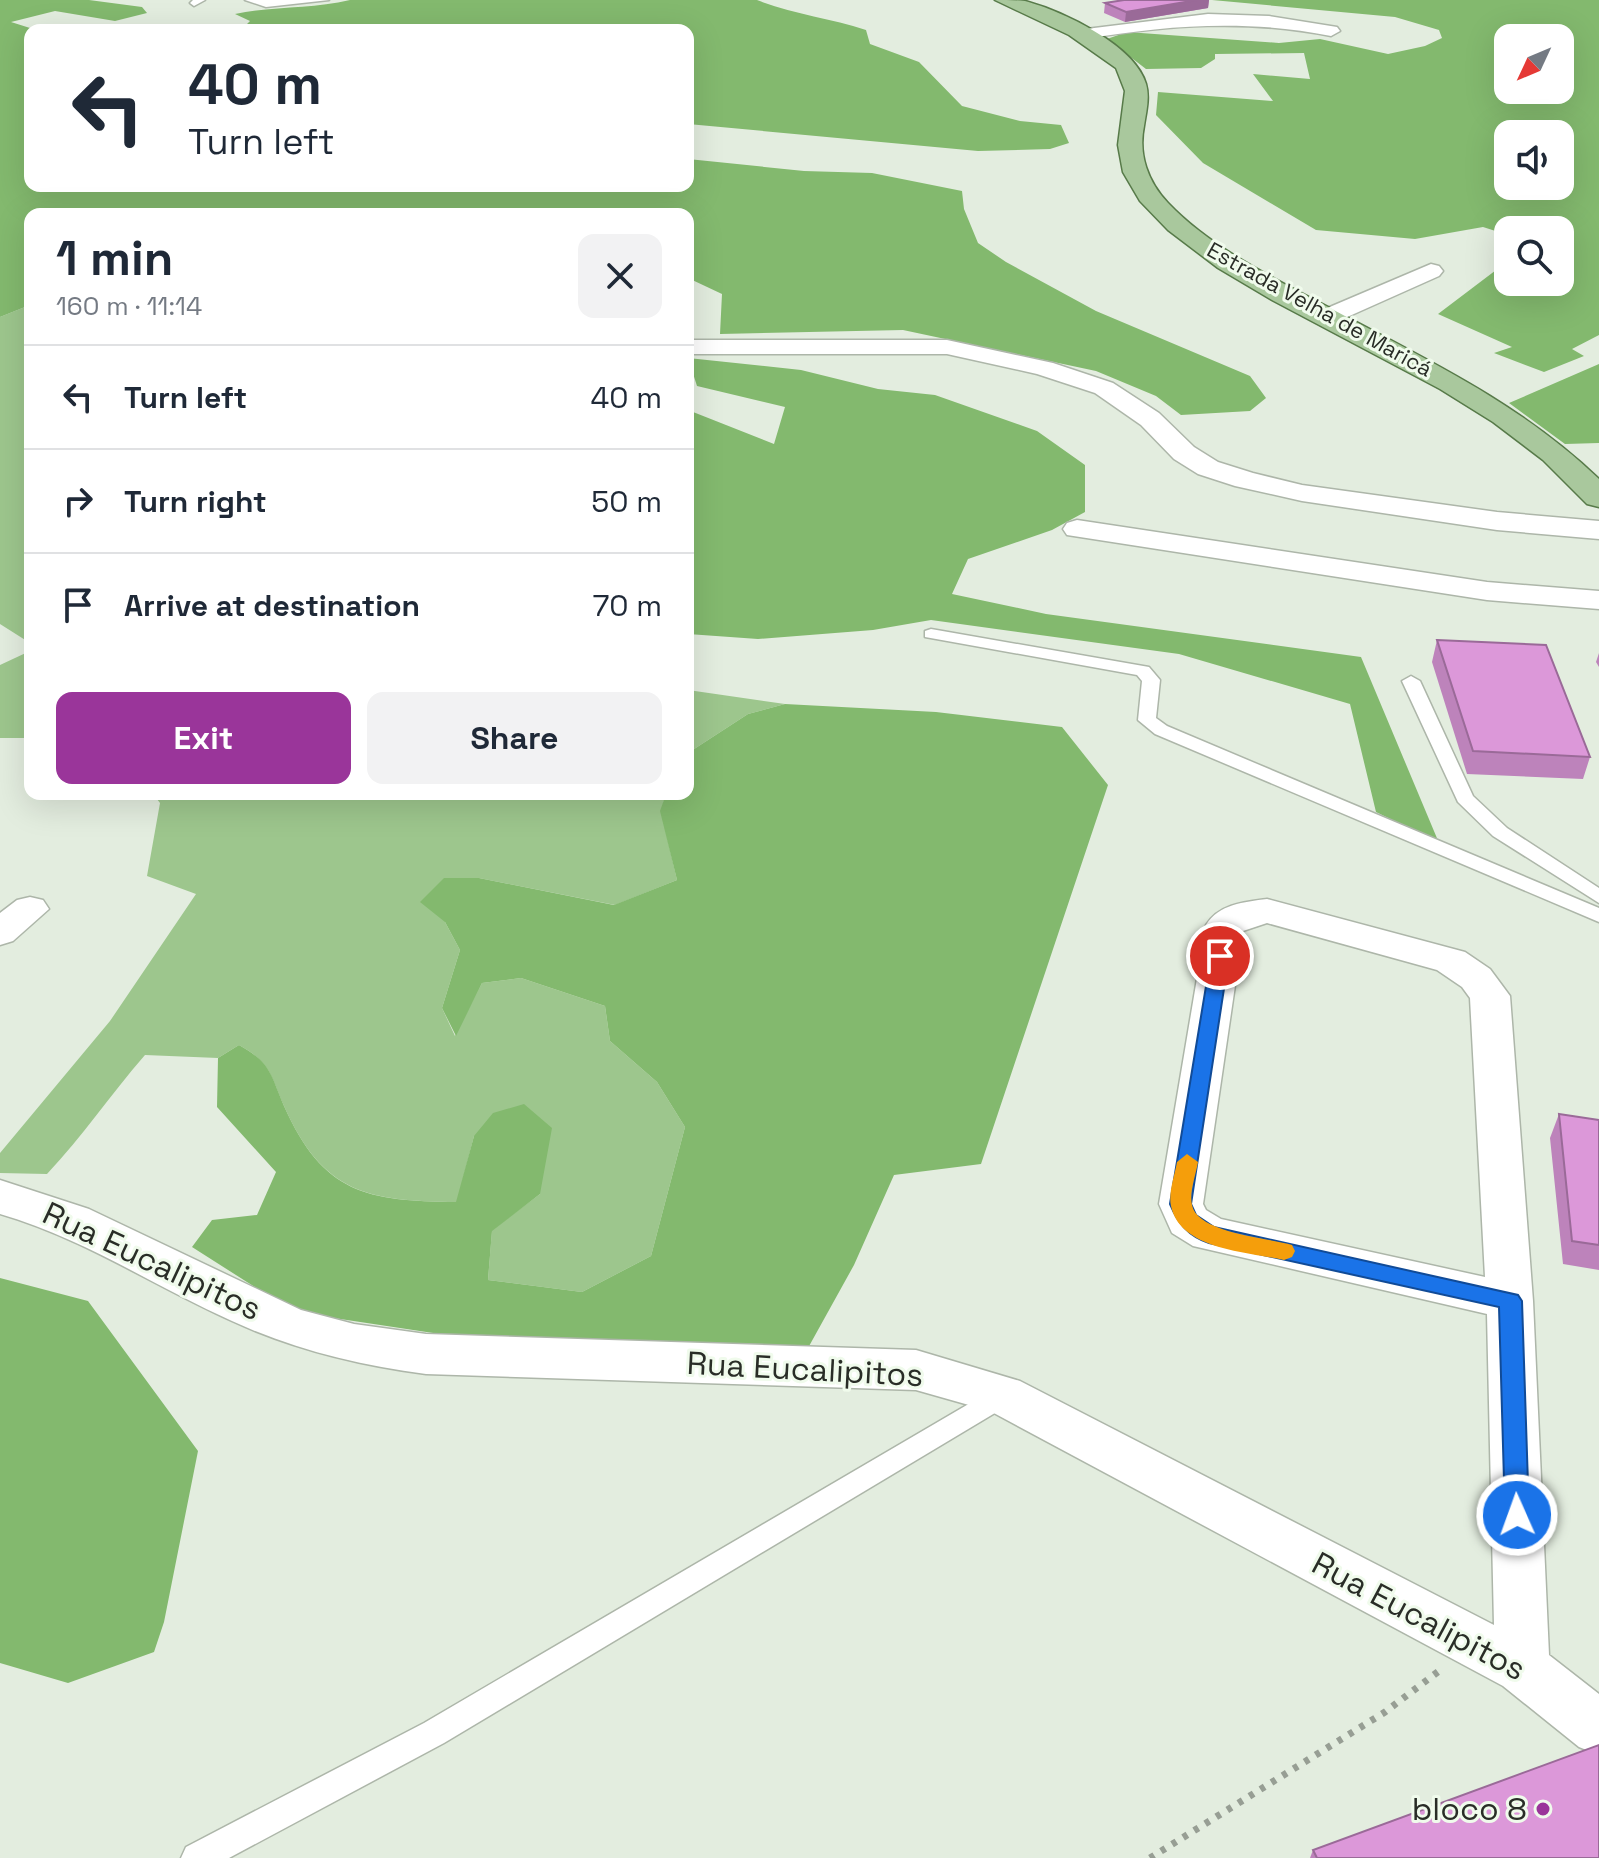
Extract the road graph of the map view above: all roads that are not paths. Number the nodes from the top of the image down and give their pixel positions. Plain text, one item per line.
1 (249, 0) edge
2 (325, 0) edge
3 (1005, 0) edge
4 (1331, 31) dead end
5 (1084, 34) junction
6 (1431, 271) dead end
7 (1327, 317) junction
8 (694, 347) edge
9 (1599, 497) edge
10 (1077, 529) dead end
11 (1599, 530) edge
12 (1599, 600) edge
13 (931, 634) dead end
14 (1411, 681) dead end
15 (1599, 897) edge
16 (30, 909) dead end
17 (1599, 916) edge
18 (0, 932) edge
19 (0, 1197) edge
20 (1510, 1301) junction
21 (1003, 1395) junction
22 (1522, 1668) junction
23 (1599, 1728) edge
24 (197, 1858) edge

1 - 2 lane
3 - 5 main road, Estrada Velha de Maricá
4 - 5 street
5 - 7 main road, Estrada Velha de Maricá
6 - 7 street
7 - 9 main road, Estrada Velha de Maricá
8 - 11 street
10 - 12 street
13 - 17 lane
14 - 15 lane
16 - 18 street
19 - 21 street, Rua Eucalipitos
20 - 20 street
20 - 22 street
21 - 22 street, Rua Eucalipitos
21 - 24 lane
22 - 23 street, Rua Eucalipitos

